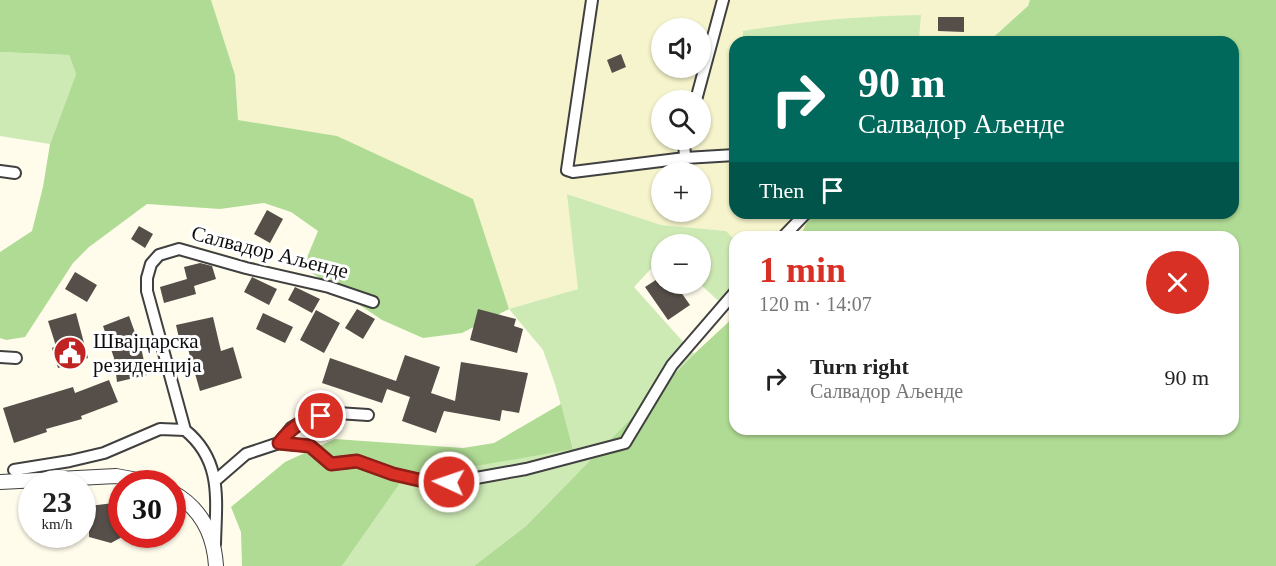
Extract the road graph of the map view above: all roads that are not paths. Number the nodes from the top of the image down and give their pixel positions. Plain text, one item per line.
1 (592, 0) edge
2 (723, 0) edge
3 (699, 90) edge
4 (685, 150) edge
5 (729, 155) edge
6 (685, 158) junction
7 (0, 171) edge
8 (15, 173) dead end
9 (800, 219) edge
10 (789, 231) edge
11 (729, 299) edge
12 (373, 302) dead end
13 (0, 357) edge
14 (16, 358) dead end
15 (368, 415) dead end
16 (185, 430) junction
17 (279, 443) junction
18 (14, 470) dead end
19 (108, 476) edge
20 (216, 480) junction
21 (0, 482) edge
22 (186, 503) edge
23 (216, 560) edge

1 - 6 street
2 - 3 street
4 - 6 street
5 - 6 street
7 - 8 street
9 - 10 street
11 - 17 street
12 - 16 street, Салвадор Аљенде
13 - 14 street
15 - 17 street
16 - 18 street
16 - 20 street, Салвадор Аљенде
17 - 20 street
19 - 21 street
20 - 23 street
22 - 23 street

